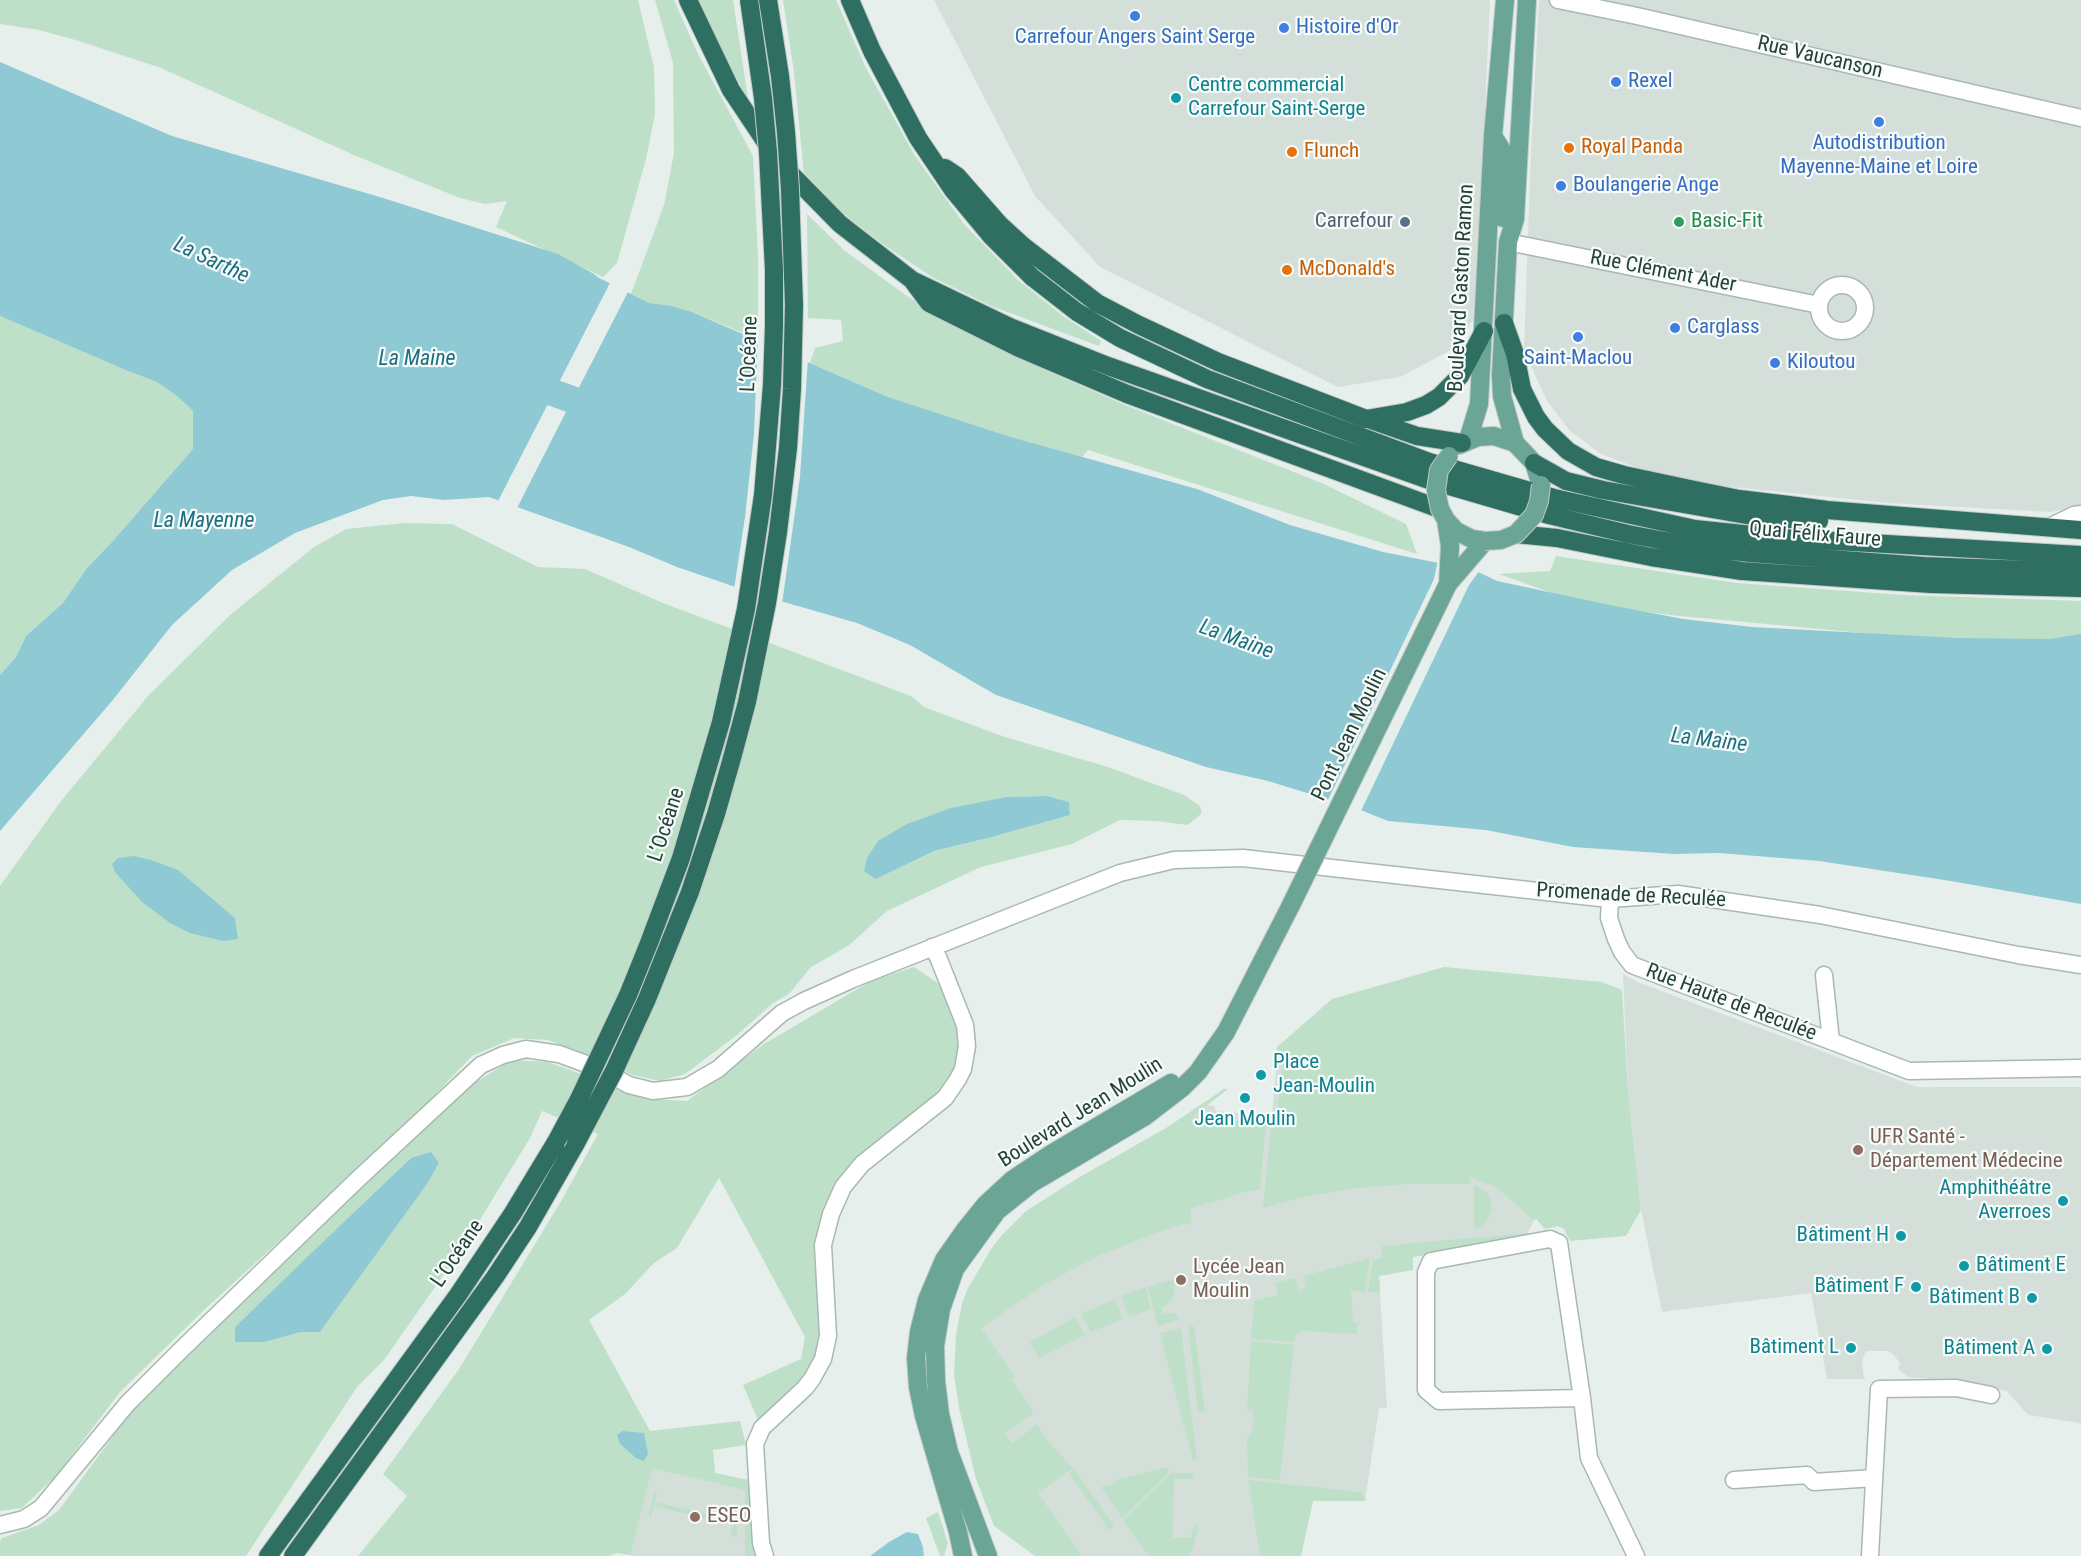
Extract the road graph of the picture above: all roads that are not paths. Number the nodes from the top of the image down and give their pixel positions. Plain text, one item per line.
1 (688, 0) edge
2 (748, 0) edge
3 (768, 0) edge
4 (850, 0) edge
5 (1505, 0) edge
6 (1527, 0) edge
7 (1558, 0) edge
8 (2081, 118) edge
9 (1493, 136) junction
10 (934, 160) junction
11 (1508, 242) junction
12 (912, 280) junction
13 (1819, 304) dead end
14 (1504, 323) junction
15 (1484, 331) junction
16 (1366, 419) junction
17 (1515, 443) junction
18 (1459, 447) junction
19 (1534, 463) junction
20 (1552, 506) junction
21 (1443, 514) junction
22 (2081, 514) edge
23 (2049, 527) junction
24 (2081, 530) edge
25 (1516, 534) junction
26 (2081, 539) edge
27 (1481, 545) junction
28 (2081, 555) edge
29 (2081, 572) edge
30 (1448, 584) junction
31 (2081, 588) edge
32 (1610, 899) junction
33 (1291, 905) joint
34 (932, 948) junction
35 (2081, 965) edge
36 (1824, 975) dead end
37 (1831, 1041) junction
38 (1213, 1050) junction
39 (2081, 1068) edge
40 (1990, 1395) dead end
41 (1582, 1398) junction
42 (1874, 1478) junction
43 (1734, 1480) dead end
44 (0, 1525) edge
45 (268, 1556) edge
46 (293, 1556) edge
47 (765, 1556) edge
48 (963, 1556) edge
49 (988, 1556) edge
50 (1636, 1556) edge
51 (1870, 1556) edge

1 - 12 highway
2 - 45 highway, L’Océane, bridge
3 - 46 highway, L’Océane, bridge
4 - 10 highway
5 - 9 main road, Boulevard Gaston Ramon
6 - 11 main road, Boulevard Gaston Ramon
7 - 8 street, Rue Vaucanson
9 - 11 main road, Boulevard Gaston Ramon
9 - 15 main road, Boulevard Gaston Ramon
10 - 16 highway
10 - 20 highway
11 - 13 street, Rue Clément Ader
11 - 14 main road, Boulevard Gaston Ramon
12 - 20 highway
12 - 21 highway
14 - 17 main road, Boulevard Gaston Ramon
14 - 23 highway
15 - 16 highway
15 - 18 main road, Boulevard Gaston Ramon
16 - 18 highway
17 - 18 main road
17 - 19 main road
18 - 21 main road, bridge
19 - 25 main road, bridge
19 - 26 highway
20 - 28 highway, Quai Félix Faure
20 - 29 highway, Quai Félix Faure
21 - 27 main road
21 - 30 main road, Pont Jean Moulin
22 - 23 street
23 - 24 highway
25 - 27 main road, bridge
25 - 31 highway
27 - 30 main road, Pont Jean Moulin
30 - 33 main road, Pont Jean Moulin, bridge
32 - 34 street, Promenade de Reculée
32 - 35 street, Promenade de Reculée
32 - 37 street, Rue Haute de Reculée
33 - 38 main road, Boulevard Jean Moulin
34 - 44 street, Promenade de Reculée
34 - 47 street
36 - 37 street, Rue Haute de Reculée
37 - 39 street, Rue Haute de Reculée
38 - 48 main road, Boulevard Jean Moulin
38 - 49 main road, Boulevard Jean Moulin
40 - 42 street
41 - 41 street
41 - 50 street
42 - 43 street
42 - 51 street

